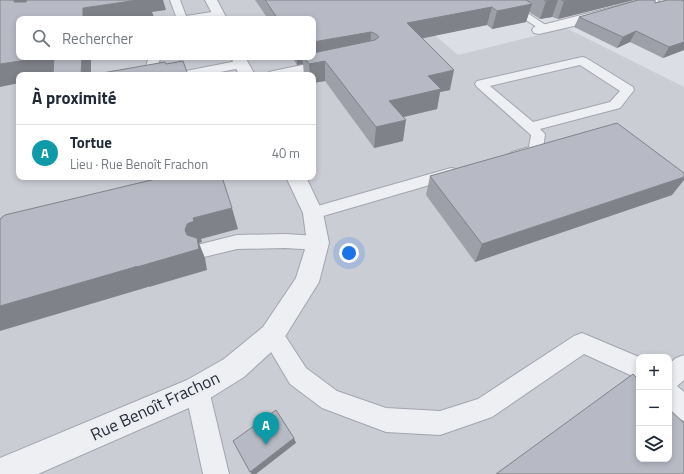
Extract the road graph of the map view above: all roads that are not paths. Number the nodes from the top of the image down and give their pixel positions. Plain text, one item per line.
1 (175, 0) edge
2 (212, 0) edge
3 (501, 0) edge
4 (653, 0) edge
5 (181, 16) edge
6 (220, 16) edge
7 (542, 29) joint
8 (340, 62) edge
9 (242, 65) edge
10 (203, 72) edge
11 (288, 72) edge
12 (530, 127) junction
13 (506, 158) edge
14 (461, 171) edge
15 (297, 180) edge
16 (313, 213) junction
17 (318, 243) junction
18 (204, 250) dead end
19 (272, 335) junction
20 (684, 366) edge
21 (636, 367) edge
22 (672, 376) edge
23 (197, 390) junction
24 (672, 397) edge
25 (684, 409) edge
26 (2, 474) edge
27 (216, 474) edge

1 - 5 lane
2 - 6 street
3 - 7 lane
4 - 7 street
8 - 11 lane
9 - 10 lane
12 - 12 lane
12 - 13 lane
14 - 16 lane
15 - 16 street, Rue Benoît Frachon
16 - 17 street, Rue Benoît Frachon
17 - 18 lane
17 - 19 street, Rue Benoît Frachon
19 - 21 lane
19 - 23 street, Rue Benoît Frachon
20 - 22 lane
23 - 26 street, Rue Benoît Frachon
23 - 27 lane
24 - 25 lane

